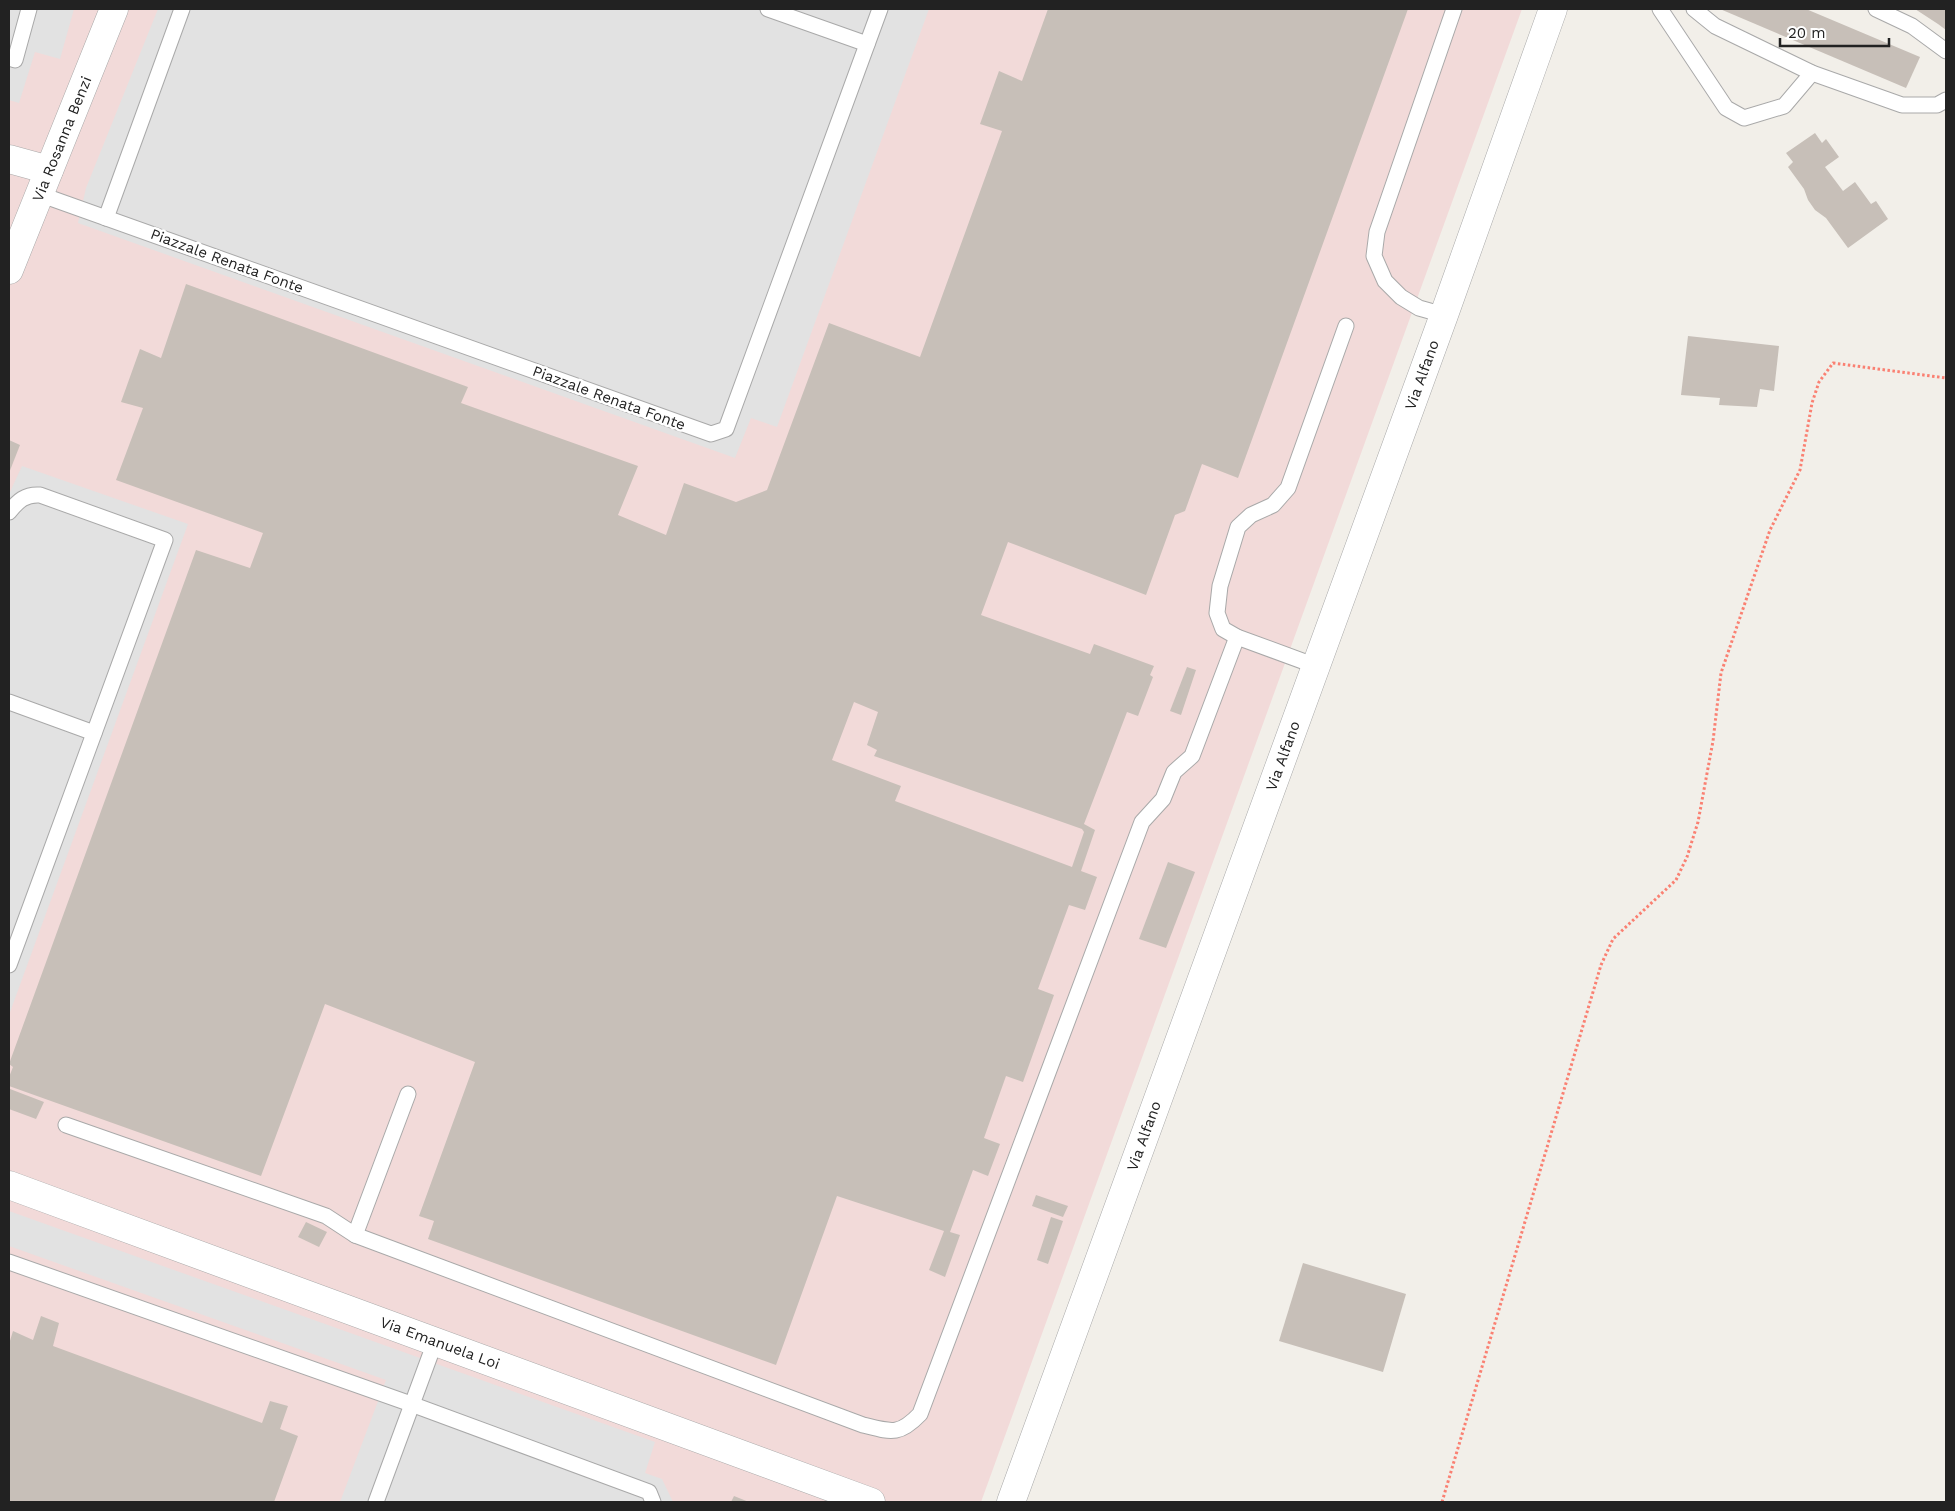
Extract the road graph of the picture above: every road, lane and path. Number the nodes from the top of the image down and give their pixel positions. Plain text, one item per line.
1 (29, 9) edge
2 (114, 9) edge
3 (182, 9) edge
4 (768, 9) edge
5 (880, 9) edge
6 (1454, 9) edge
7 (1553, 9) edge
8 (1660, 9) edge
9 (1694, 9) edge
10 (1876, 9) edge
11 (867, 44) junction
12 (1946, 51) edge
13 (9, 58) edge
14 (1812, 73) junction
15 (1946, 100) edge
16 (9, 159) edge
17 (44, 182) junction
18 (106, 218) junction
19 (9, 270) edge
20 (1444, 314) junction
21 (1346, 326) dead end
22 (1946, 378) edge
23 (9, 512) edge
24 (1237, 637) junction
25 (1316, 666) junction
26 (9, 702) edge
27 (94, 733) junction
28 (9, 965) edge
29 (408, 1094) dead end
30 (66, 1124) dead end
31 (9, 1185) edge
32 (355, 1235) junction
33 (9, 1262) edge
34 (435, 1342) junction
35 (411, 1404) junction
36 (376, 1502) edge
37 (653, 1502) edge
38 (870, 1502) edge
39 (1010, 1502) edge
40 (1442, 1502) edge

1 - 13 lane
2 - 17 street, Via Rosanna Benzi
3 - 18 lane
4 - 11 lane
5 - 11 lane, Piazzale Renata Fonte
6 - 20 lane
7 - 20 street, Via Alfano
8 - 14 lane
9 - 14 lane
10 - 12 lane
11 - 18 lane, Piazzale Renata Fonte
14 - 15 lane
16 - 17 street
17 - 18 lane, Piazzale Renata Fonte
17 - 19 street, Via Rosanna Benzi
20 - 25 street, Via Alfano
21 - 24 lane
22 - 40 path
23 - 27 lane
24 - 25 lane
24 - 32 lane
25 - 39 street, Via Alfano
26 - 27 lane
27 - 28 lane
29 - 32 lane
30 - 32 lane
31 - 34 street, Via Emanuela Loi
33 - 35 lane
34 - 35 lane
34 - 38 street, Via Emanuela Loi
35 - 36 lane
35 - 37 lane

